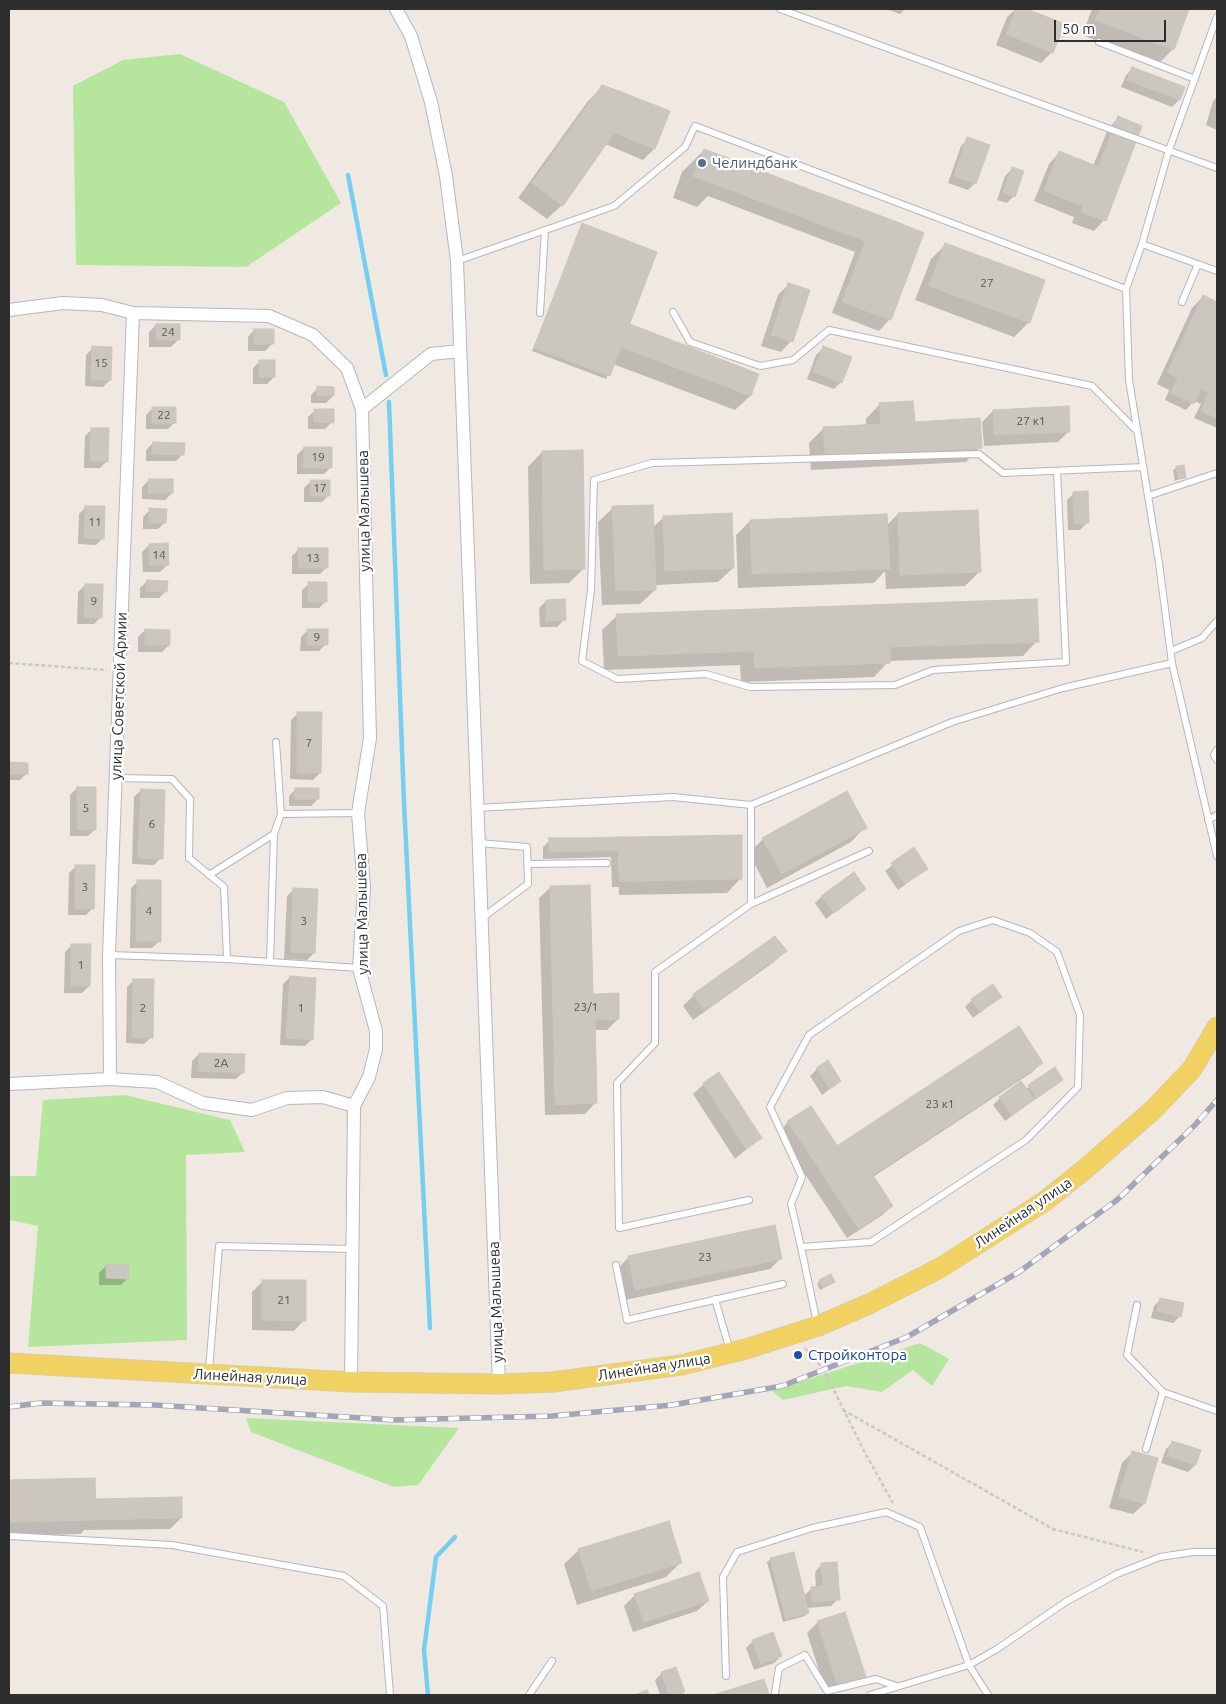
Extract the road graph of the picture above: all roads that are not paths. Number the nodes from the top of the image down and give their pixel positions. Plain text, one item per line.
1 (396, 9) edge
2 (780, 9) edge
3 (794, 11) edge
4 (1217, 17) edge
5 (1099, 42) dead end
6 (1195, 79) junction
7 (1169, 150) junction
8 (1217, 168) edge
9 (545, 230) junction
10 (1142, 244) junction
11 (457, 261) junction
12 (1198, 264) junction
13 (1217, 272) edge
14 (1126, 289) junction
15 (1182, 302) dead end
16 (9, 310) edge
17 (673, 312) dead end
18 (540, 313) dead end
19 (133, 314) junction
20 (460, 351) junction
21 (362, 409) junction
22 (1137, 431) junction
23 (1143, 466) junction
24 (1057, 471) junction
25 (1217, 473) edge
26 (1148, 496) junction
27 (1217, 621) edge
28 (1171, 651) junction
29 (1172, 663) junction
30 (276, 742) dead end
31 (1217, 750) edge
32 (1217, 760) edge
33 (116, 778) junction
34 (751, 805) junction
35 (478, 808) junction
36 (358, 813) junction
37 (281, 814) junction
38 (1217, 815) edge
39 (1208, 820) junction
40 (274, 834) junction
41 (479, 844) junction
42 (869, 851) dead end
43 (1217, 856) edge
44 (607, 863) dead end
45 (527, 864) junction
46 (209, 875) junction
47 (751, 904) junction
48 (482, 919) junction
49 (109, 955) junction
50 (227, 959) junction
51 (270, 962) junction
52 (359, 968) junction
53 (1217, 1027) edge
54 (110, 1079) junction
55 (9, 1084) edge
56 (354, 1106) junction
57 (750, 1200) dead end
58 (800, 1247) junction
59 (352, 1249) junction
60 (616, 1265) dead end
61 (783, 1284) dead end
62 (715, 1299) junction
63 (1137, 1305) dead end
64 (818, 1326) junction
65 (730, 1353) junction
66 (9, 1363) edge
67 (209, 1374) junction
68 (351, 1382) junction
69 (499, 1384) junction
70 (1162, 1392) junction
71 (1217, 1411) edge
72 (1146, 1449) dead end
73 (9, 1536) edge
74 (1217, 1552) edge
75 (552, 1661) dead end
76 (969, 1665) junction
77 (726, 1676) dead end
78 (896, 1686) junction
79 (775, 1693) dead end
80 (390, 1695) edge
81 (529, 1695) edge
82 (870, 1695) edge
83 (988, 1695) edge

1 - 11 street, улица Малышева
2 - 3 lane
3 - 7 lane
4 - 6 lane
5 - 6 lane
6 - 7 lane
7 - 8 lane
7 - 10 lane
9 - 11 lane
9 - 14 lane
9 - 18 lane
10 - 12 lane
10 - 14 lane
11 - 20 street, улица Малышева
12 - 13 lane
12 - 15 lane
14 - 22 lane
16 - 19 street, улица Малышева
17 - 22 lane
19 - 21 street, улица Малышева
19 - 33 street, улица Советской Армии
20 - 21 street
20 - 35 street, улица Малышева
21 - 36 street, улица Малышева
22 - 23 lane
23 - 24 lane
23 - 26 lane
24 - 24 lane
25 - 26 lane
26 - 28 lane
27 - 28 lane
28 - 29 lane
29 - 34 lane
29 - 39 lane
30 - 37 lane
31 - 32 lane
33 - 46 lane
33 - 49 street, улица Советской Армии
34 - 35 lane
34 - 47 lane
35 - 41 street, улица Малышева
36 - 37 lane
36 - 52 street, улица Малышева
37 - 40 lane
38 - 39 lane
39 - 43 lane
40 - 46 lane
40 - 51 lane
41 - 45 lane
41 - 48 street, улица Малышева
42 - 47 lane
44 - 45 lane
45 - 48 lane
46 - 50 lane
47 - 57 lane
48 - 69 street, улица Малышева
49 - 50 lane
49 - 54 street, улица Советской Армии
50 - 51 lane
51 - 52 lane
52 - 56 street, улица Малышева
53 - 64 main road, Линейная улица
54 - 55 street
54 - 56 street
56 - 59 street, улица Малышева
58 - 58 lane
58 - 64 lane
59 - 67 lane
59 - 68 street, улица Малышева
60 - 62 lane
61 - 62 lane
62 - 65 lane
63 - 70 lane
64 - 65 main road, Линейная улица
65 - 69 main road, Линейная улица
66 - 67 main road, Линейная улица
67 - 68 main road, Линейная улица
68 - 69 main road, Линейная улица
70 - 71 lane
70 - 72 lane
73 - 80 lane
74 - 76 lane
75 - 81 lane
76 - 77 lane
76 - 78 lane
76 - 83 lane
78 - 79 lane
78 - 82 lane

